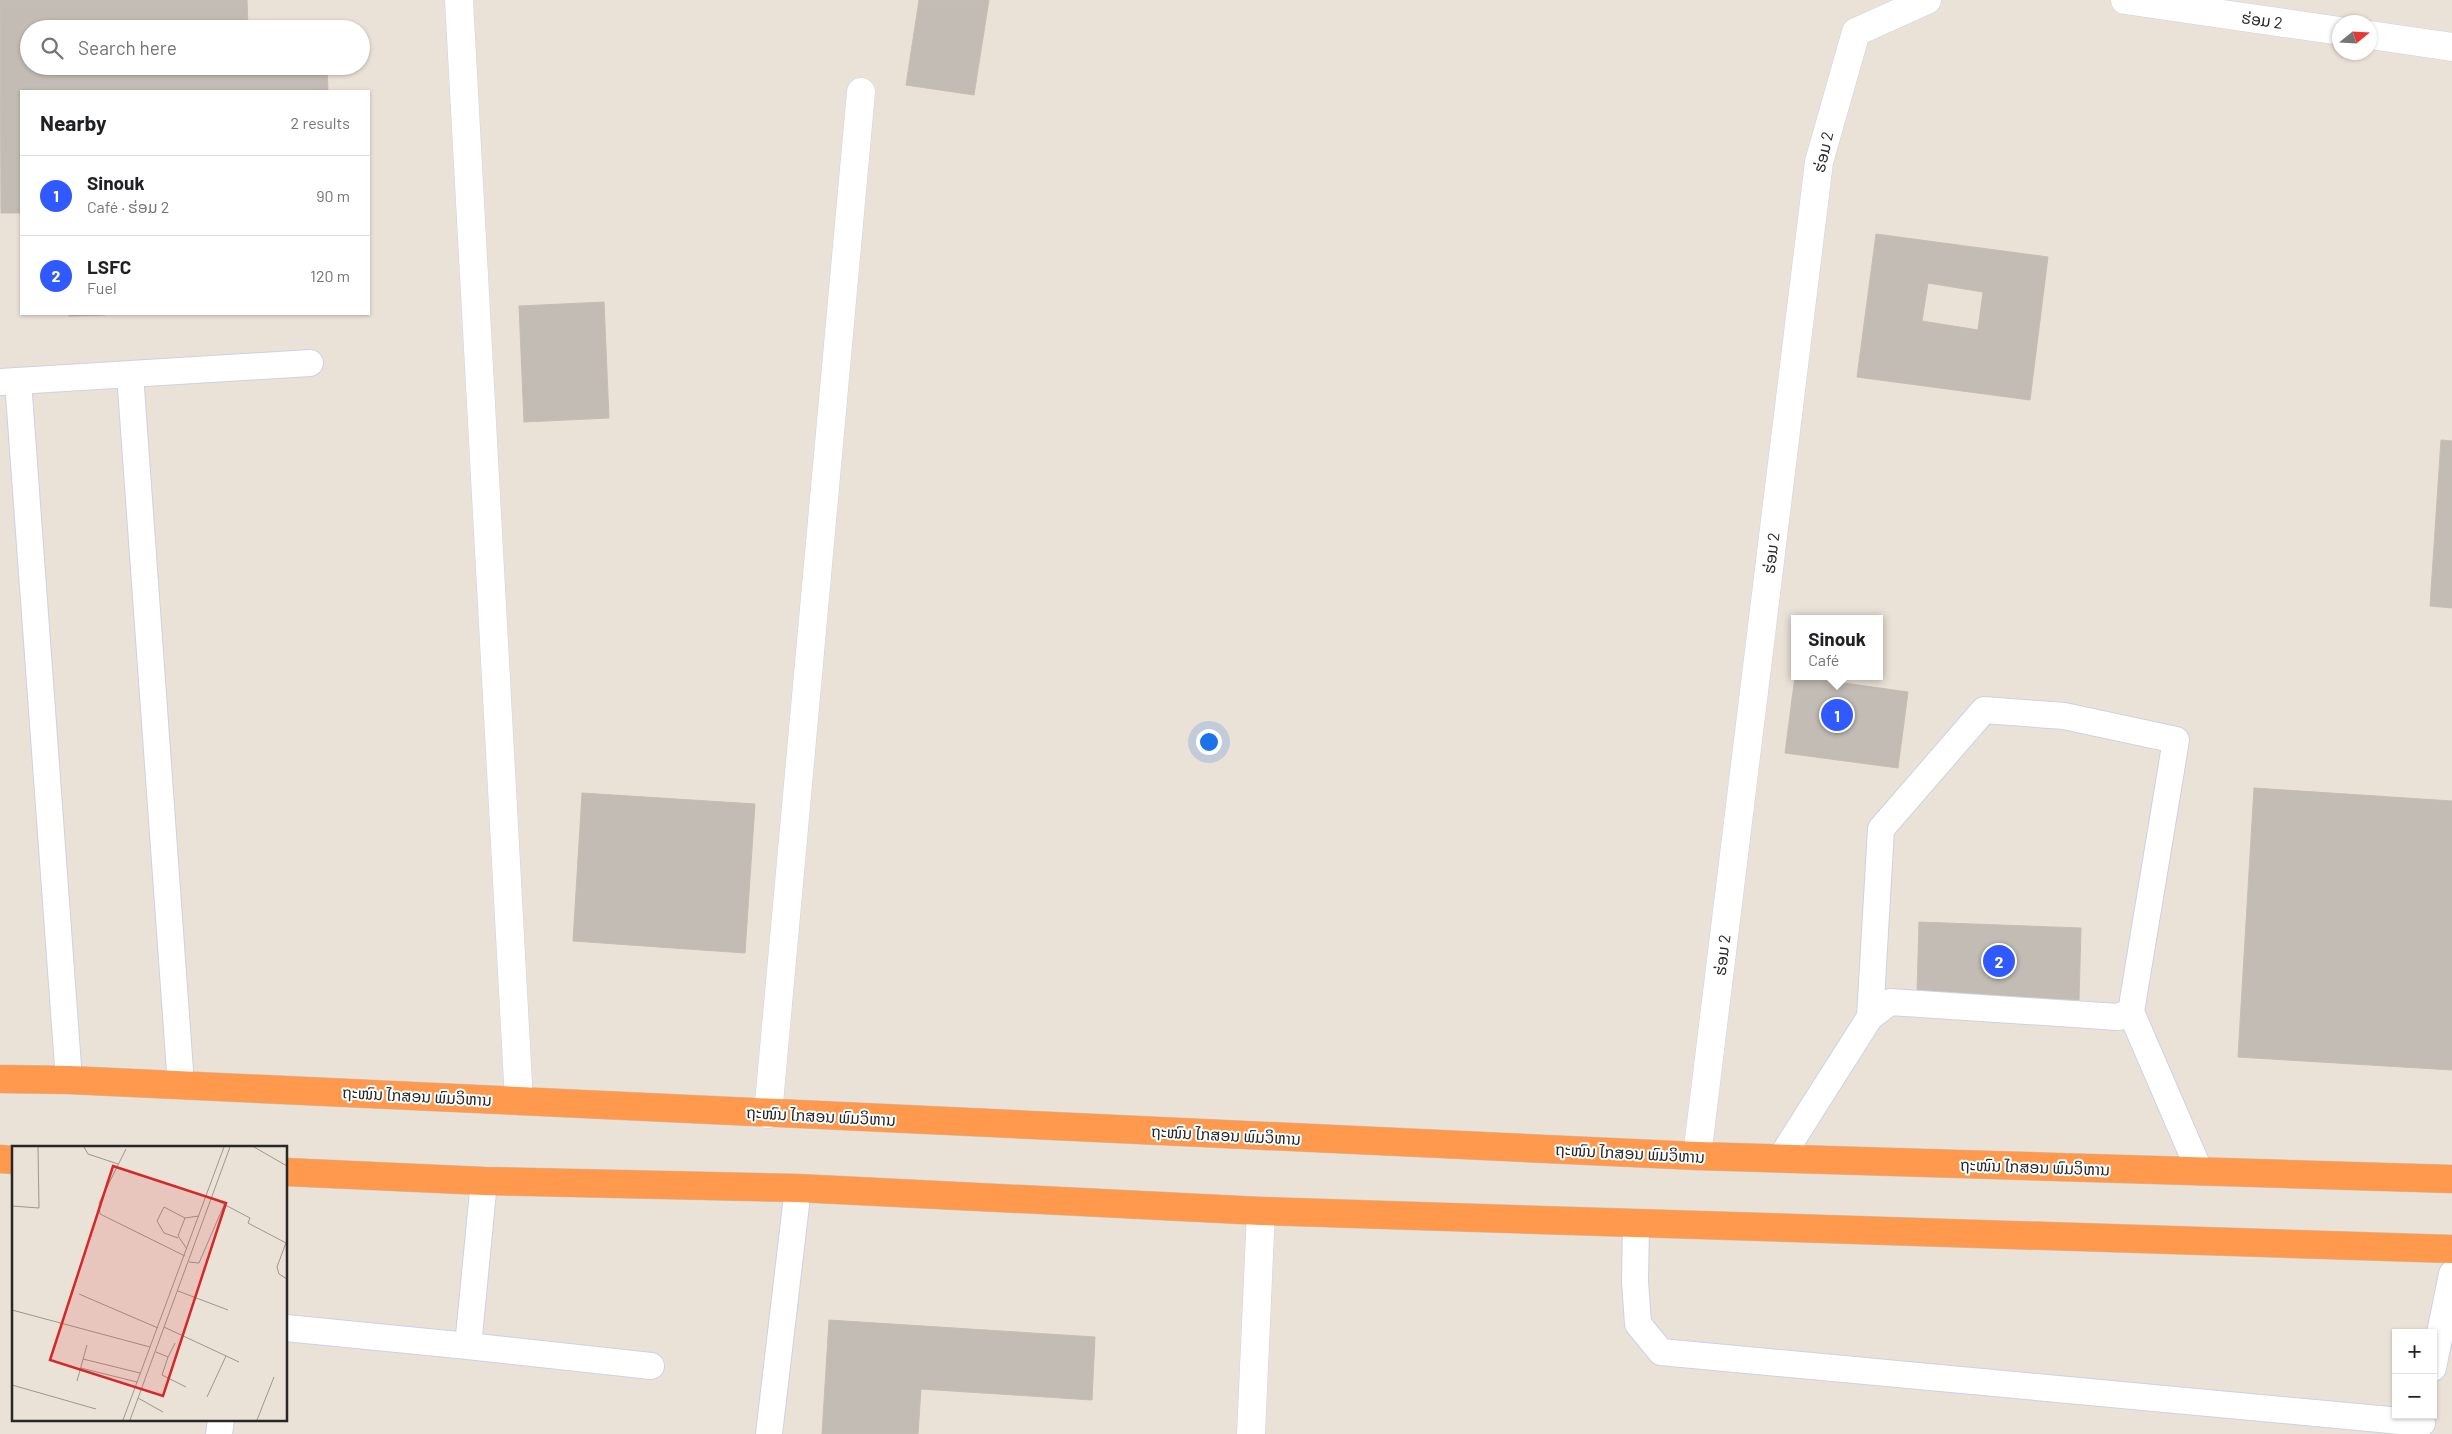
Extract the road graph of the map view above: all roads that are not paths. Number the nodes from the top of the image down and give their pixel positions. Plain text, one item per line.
1 (459, 0) edge
2 (1927, 0) edge
3 (2125, 0) edge
4 (2332, 30) edge
5 (2377, 36) edge
6 (2452, 47) edge
7 (861, 92) dead end
8 (310, 363) dead end
9 (130, 374) junction
10 (9, 382) edge
11 (2131, 1012) junction
12 (1870, 1017) junction
13 (0, 1079) edge
14 (69, 1080) junction
15 (181, 1085) junction
16 (519, 1101) junction
17 (768, 1114) junction
18 (1697, 1156) junction
19 (1780, 1159) junction
20 (288, 1172) edge
21 (2200, 1172) junction
22 (2452, 1179) edge
23 (484, 1181) junction
24 (798, 1188) junction
25 (1261, 1211) junction
26 (1636, 1223) junction
27 (2452, 1249) edge
28 (2452, 1274) edge
29 (288, 1328) edge
30 (468, 1346) junction
31 (2437, 1348) edge
32 (651, 1366) dead end
33 (2422, 1424) edge
34 (769, 1434) edge
35 (1251, 1434) edge

1 - 16 street
2 - 18 street, ຮ່ອມ 2
3 - 4 street, ຮ່ອມ 2
5 - 6 street
7 - 17 street
8 - 9 lane
9 - 10 lane
9 - 15 lane
10 - 14 lane
11 - 12 lane
11 - 12 lane
11 - 21 lane
12 - 19 lane
13 - 14 highway, ຖະໜົນ ໄກສອນ ພົມວິຫານ
14 - 15 highway, ຖະໜົນ ໄກສອນ ພົມວິຫານ
15 - 16 highway, ຖະໜົນ ໄກສອນ ພົມວິຫານ
16 - 17 highway, ຖະໜົນ ໄກສອນ ພົມວິຫານ
17 - 18 highway, ຖະໜົນ ໄກສອນ ພົມວິຫານ
18 - 19 highway, ຖະໜົນ ໄກສອນ ພົມວິຫານ
19 - 21 highway, ຖະໜົນ ໄກສອນ ພົມວິຫານ
20 - 23 highway
21 - 22 highway, ຖະໜົນ ໄກສອນ ພົມວິຫານ
23 - 24 highway
23 - 30 lane
24 - 25 highway
24 - 34 lane
25 - 26 highway
25 - 35 street
26 - 27 highway
26 - 33 lane
28 - 31 lane
29 - 30 lane
30 - 32 lane

